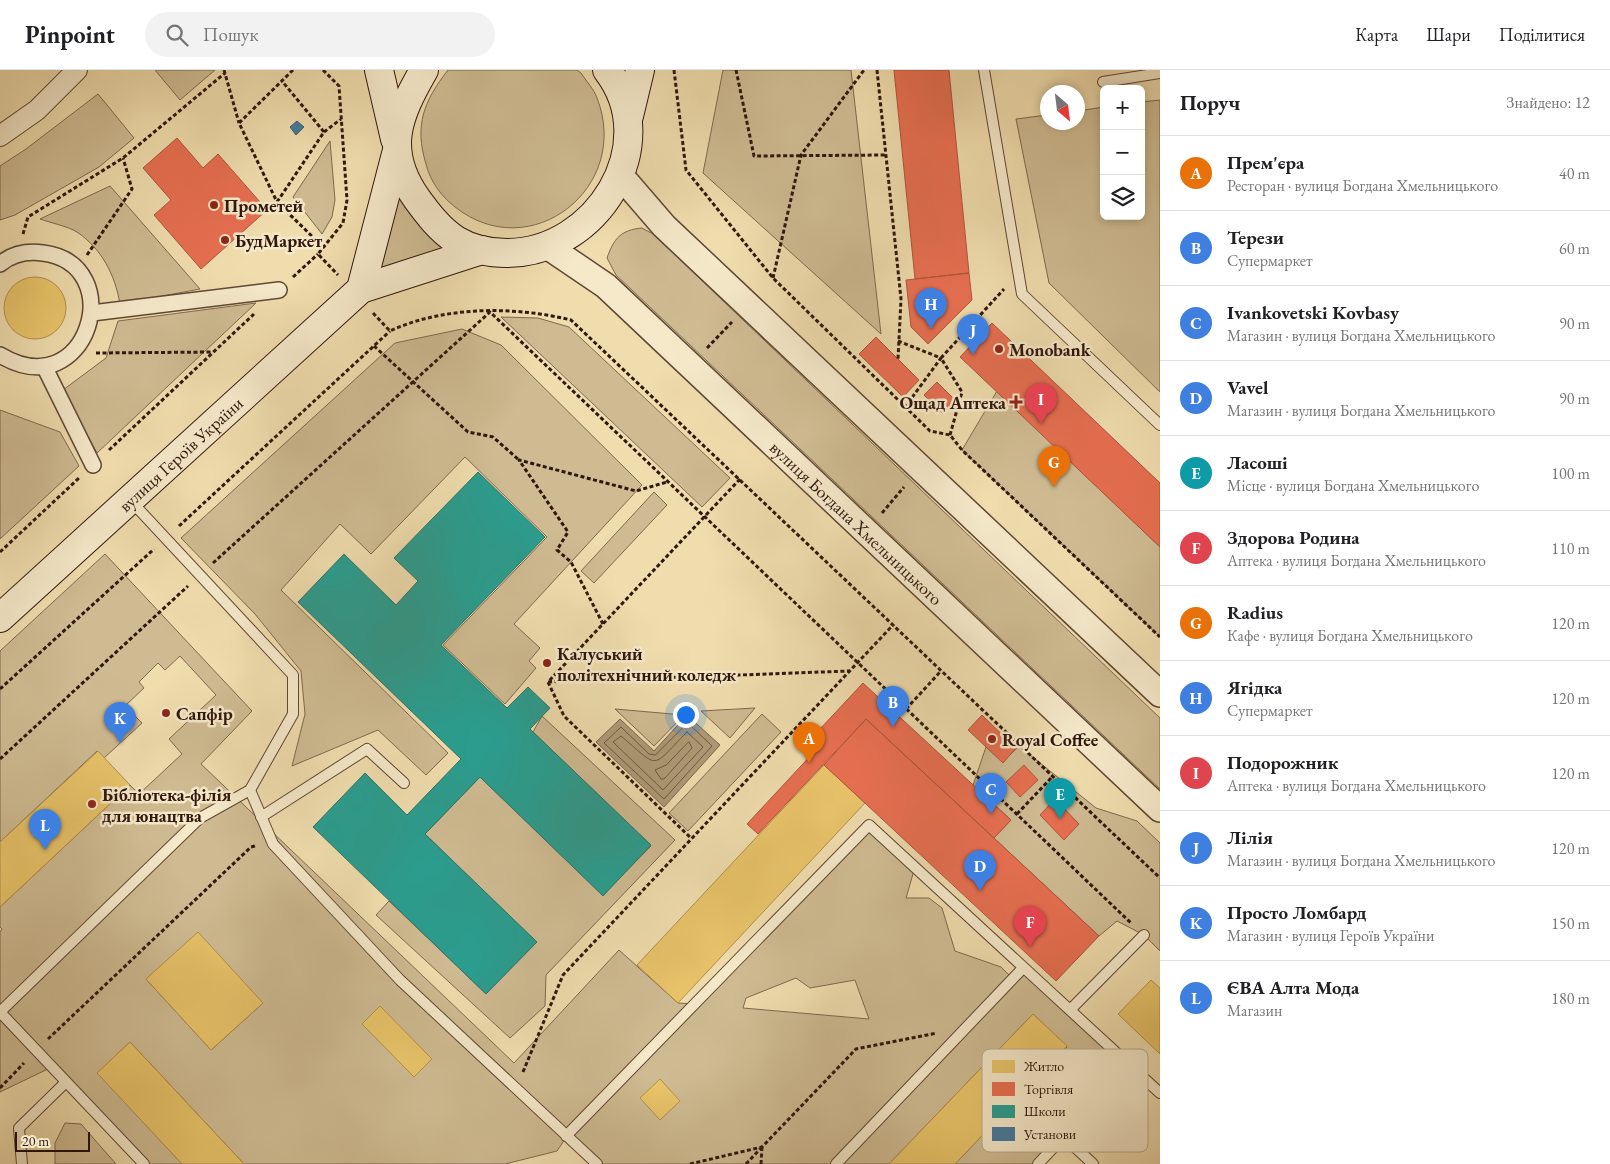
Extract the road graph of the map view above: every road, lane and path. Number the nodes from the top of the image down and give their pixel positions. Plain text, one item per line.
1 (77, 70) edge
2 (293, 70) edge
3 (323, 70) edge
4 (379, 70) edge
5 (424, 70) edge
6 (607, 70) edge
7 (640, 70) edge
8 (674, 70) edge
9 (736, 70) edge
10 (864, 70) edge
11 (877, 70) edge
12 (984, 70) edge
13 (225, 71) edge
14 (1160, 73) edge
15 (282, 80) junction
16 (1103, 82) dead end
17 (342, 118) junction
18 (629, 118) junction
19 (239, 123) junction
20 (324, 132) junction
21 (0, 136) edge
22 (396, 147) junction
23 (801, 155) junction
24 (887, 155) junction
25 (123, 158) junction
26 (620, 175) junction
27 (277, 202) junction
28 (547, 246) junction
29 (323, 247) junction
30 (482, 250) junction
31 (19, 254) junction
32 (318, 254) junction
33 (0, 264) edge
34 (77, 270) junction
35 (1018, 273) junction
36 (772, 278) junction
37 (350, 282) junction
38 (279, 290) junction
39 (490, 312) junction
40 (92, 313) junction
41 (372, 313) dead end
42 (734, 320) dead end
43 (390, 331) junction
44 (898, 341) junction
45 (374, 346) junction
46 (213, 352) junction
47 (72, 353) junction
48 (701, 354) dead end
49 (0, 355) edge
50 (941, 358) junction
51 (898, 359) dead end
52 (44, 366) junction
53 (881, 375) dead end
54 (877, 381) junction
55 (413, 382) junction
56 (905, 408) junction
57 (1160, 425) edge
58 (950, 434) junction
59 (518, 460) junction
60 (93, 465) junction
61 (740, 479) junction
62 (668, 482) junction
63 (904, 486) dead end
64 (130, 500) junction
65 (880, 515) dead end
66 (704, 516) junction
67 (166, 539) junction
68 (0, 552) edge
69 (200, 575) junction
70 (0, 618) edge
71 (603, 624) junction
72 (894, 624) junction
73 (1160, 637) edge
74 (857, 663) junction
75 (850, 671) junction
76 (941, 671) junction
77 (548, 682) junction
78 (0, 688) edge
79 (1160, 694) edge
80 (906, 709) junction
81 (0, 759) edge
82 (1052, 778) junction
83 (404, 783) dead end
84 (250, 790) junction
85 (1160, 809) edge
86 (1017, 814) junction
87 (262, 817) junction
88 (691, 838) junction
89 (273, 844) junction
90 (1160, 878) edge
91 (1144, 936) joint
92 (1024, 968) junction
93 (1070, 1010) junction
94 (966, 1028) junction
95 (1113, 1049) edge
96 (36, 1050) junction
97 (1148, 1081) edge
98 (66, 1082) junction
99 (0, 1088) edge
100 (516, 1089) junction
101 (1160, 1093) edge
102 (566, 1136) junction
103 (762, 1147) junction
104 (584, 1152) junction
105 (1050, 1152) edge
106 (1080, 1152) edge
107 (22, 1164) edge
108 (144, 1164) edge
109 (580, 1164) edge
110 (597, 1164) edge
111 (690, 1164) edge
112 (746, 1164) edge
113 (761, 1164) edge
114 (836, 1164) edge
115 (1038, 1164) edge
116 (1092, 1164) edge

1 - 21 street
2 - 15 path
3 - 17 path
4 - 22 main road
5 - 22 main road
6 - 18 main road
7 - 18 main road
8 - 36 path
9 - 23 path
10 - 23 path
11 - 24 path
12 - 35 lane
13 - 19 path
13 - 25 path
14 - 16 lane
15 - 19 path
15 - 20 path
17 - 20 path
17 - 29 path
18 - 26 main road
19 - 27 path
20 - 27 path
22 - 30 main road
22 - 37 main road
23 - 24 path
23 - 36 path
24 - 44 path
25 - 31 path
25 - 34 path
26 - 28 main road
26 - 79 street
27 - 29 path
28 - 30 main road
28 - 85 street, вулиця Богдана Хмельницького
29 - 32 path
30 - 37 main road, вулиця Героїв України
31 - 33 street
31 - 34 street
32 - 37 path
32 - 38 path
34 - 40 street
35 - 50 path
35 - 57 lane
36 - 54 path
37 - 64 main road, вулиця Героїв України
38 - 40 street
38 - 46 path
39 - 43 path
39 - 55 path
39 - 61 path
39 - 62 path
40 - 47 street
41 - 43 path
42 - 48 path
43 - 45 path
44 - 50 path
44 - 51 path
45 - 55 path
45 - 67 path
46 - 47 path
46 - 60 path
47 - 52 street
49 - 52 street
50 - 56 path
50 - 58 path
52 - 60 street
53 - 54 path
54 - 56 path
55 - 59 path
55 - 69 path
56 - 58 path
58 - 73 path
59 - 62 path
59 - 71 path
60 - 68 path
61 - 66 path
61 - 72 path
62 - 66 path
63 - 65 path
64 - 67 lane
64 - 70 main road, вулиця Героїв України
66 - 71 path
66 - 74 path
67 - 69 lane
67 - 78 path
69 - 81 path
69 - 84 lane
71 - 77 path
72 - 74 path
72 - 76 path
74 - 75 path
74 - 80 path
75 - 77 path
75 - 88 path
76 - 80 path
76 - 82 path
77 - 88 path
80 - 86 path
82 - 86 path
82 - 90 path
83 - 87 lane
84 - 87 lane
84 - 96 lane
86 - 91 path
87 - 89 lane
88 - 100 path
89 - 96 path
89 - 100 lane
91 - 93 lane
92 - 93 lane
92 - 94 lane
92 - 102 lane
93 - 95 lane
94 - 103 path
94 - 114 lane
96 - 98 lane
96 - 99 path
97 - 101 lane
98 - 107 lane
98 - 108 lane
100 - 102 lane
102 - 104 lane
103 - 111 path
103 - 112 path
103 - 113 path
104 - 109 lane
104 - 110 lane
105 - 115 lane
106 - 116 lane

